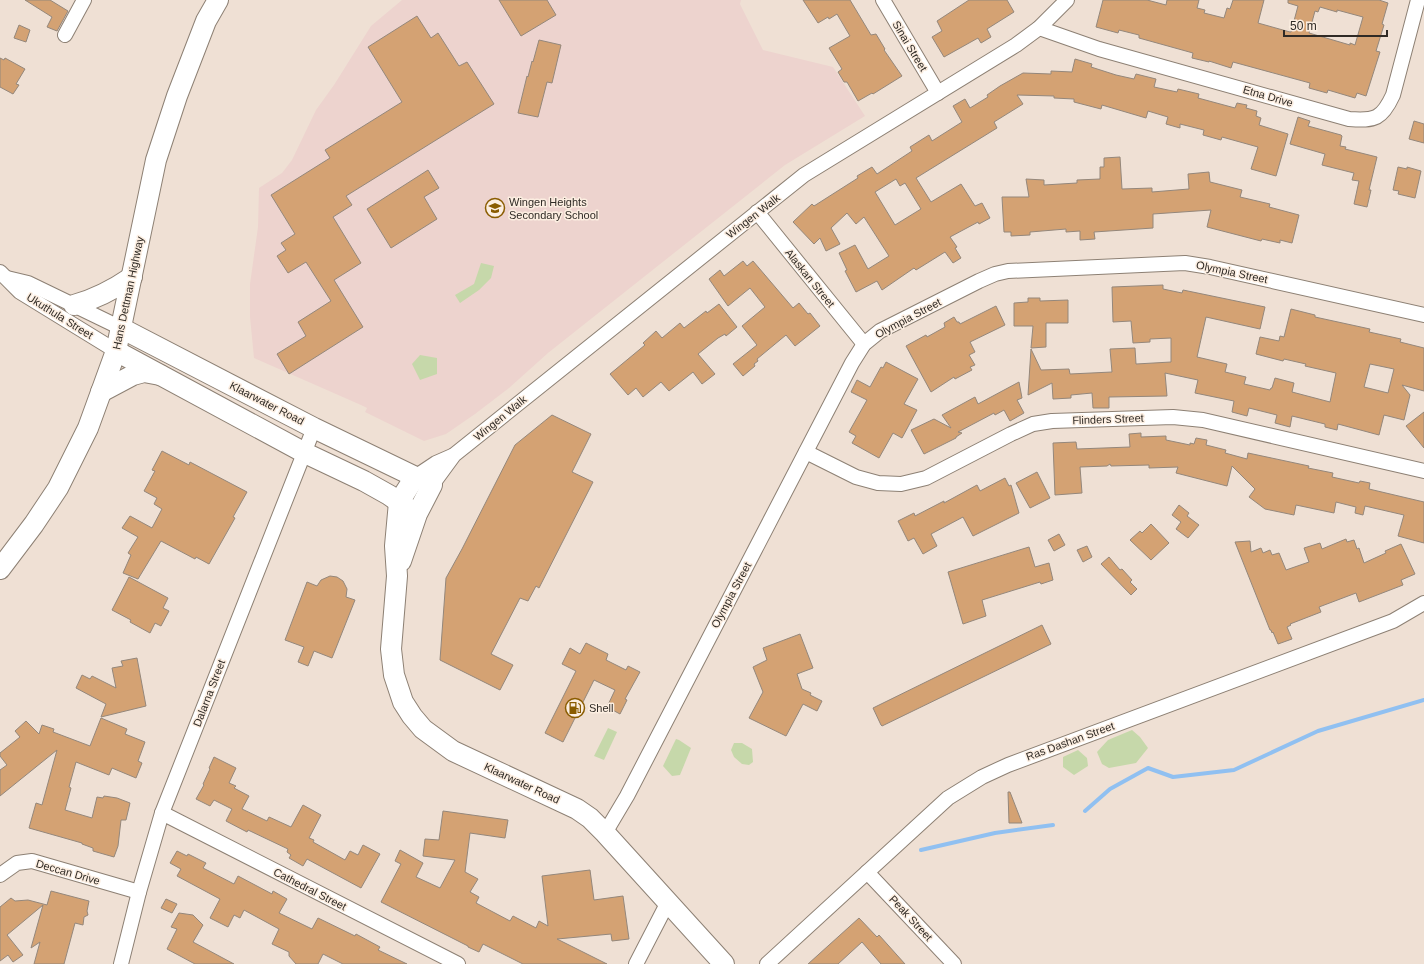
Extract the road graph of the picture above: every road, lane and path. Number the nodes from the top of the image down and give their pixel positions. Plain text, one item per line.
1 (84, 0) edge
2 (218, 0) edge
3 (883, 0) edge
4 (1067, 0) edge
5 (1418, 0) edge
6 (1039, 28) junction
7 (65, 35) dead end
8 (938, 93) junction
9 (757, 212) junction
10 (3, 275) edge
11 (132, 277) junction
12 (74, 305) junction
13 (1424, 315) edge
14 (121, 328) junction
15 (864, 344) junction
16 (116, 351) junction
17 (164, 376) junction
18 (101, 392) junction
19 (314, 428) junction
20 (806, 452) junction
21 (305, 453) junction
22 (454, 454) junction
23 (1424, 471) edge
24 (423, 481) junction
25 (399, 502) junction
26 (417, 514) junction
27 (0, 569) edge
28 (397, 576) junction
29 (1424, 603) edge
30 (162, 813) junction
31 (605, 833) junction
32 (867, 872) junction
33 (0, 875) edge
34 (139, 892) junction
35 (668, 902) junction
36 (123, 963) edge
37 (458, 964) edge
38 (636, 964) edge
39 (724, 964) edge
40 (766, 964) edge
41 (954, 964) edge

1 - 7 street
2 - 11 street, Hans Dettman Highway
3 - 8 street, Sinai Street
4 - 6 street, Wingen Walk
5 - 6 street, Etna Drive
6 - 8 street, Wingen Walk
8 - 9 street, Wingen Walk
9 - 15 street, Alaskan Street
9 - 22 street, Wingen Walk
10 - 12 street, Ukuthula Street
10 - 16 street, Ukuthula Street
11 - 12 street
11 - 14 street, Hans Dettman Highway
12 - 14 street, Ukuthula Street
13 - 15 street, Olympia Street
14 - 16 street, Hans Dettman Highway
14 - 19 street, Klaarwater Road
15 - 20 street, Olympia Street
16 - 17 street
16 - 18 street, Hans Dettman Highway
17 - 18 street
17 - 21 street
18 - 27 street, Hans Dettman Highway
19 - 21 street, Dalarna Street
19 - 24 street, Klaarwater Road
20 - 23 street, Flinders Street
20 - 31 street, Olympia Street
21 - 25 street
21 - 30 street, Dalarna Street
22 - 24 street, Wingen Walk
22 - 24 street, Wingen Walk
24 - 25 street, Klaarwater Road
24 - 26 street, Klaarwater Road
25 - 26 street
25 - 28 street, Klaarwater Road
26 - 28 street, Klaarwater Road
28 - 31 street, Klaarwater Road
29 - 32 street, Ras Dashan Street
30 - 34 street, Dalarna Street
30 - 37 street, Cathedral Street
31 - 35 street, Klaarwater Road
32 - 40 street, Ras Dashan Street
32 - 41 street, Peak Street
33 - 34 street, Deccan Drive
34 - 36 street, Dalarna Street
35 - 38 street
35 - 39 street, Klaarwater Road

